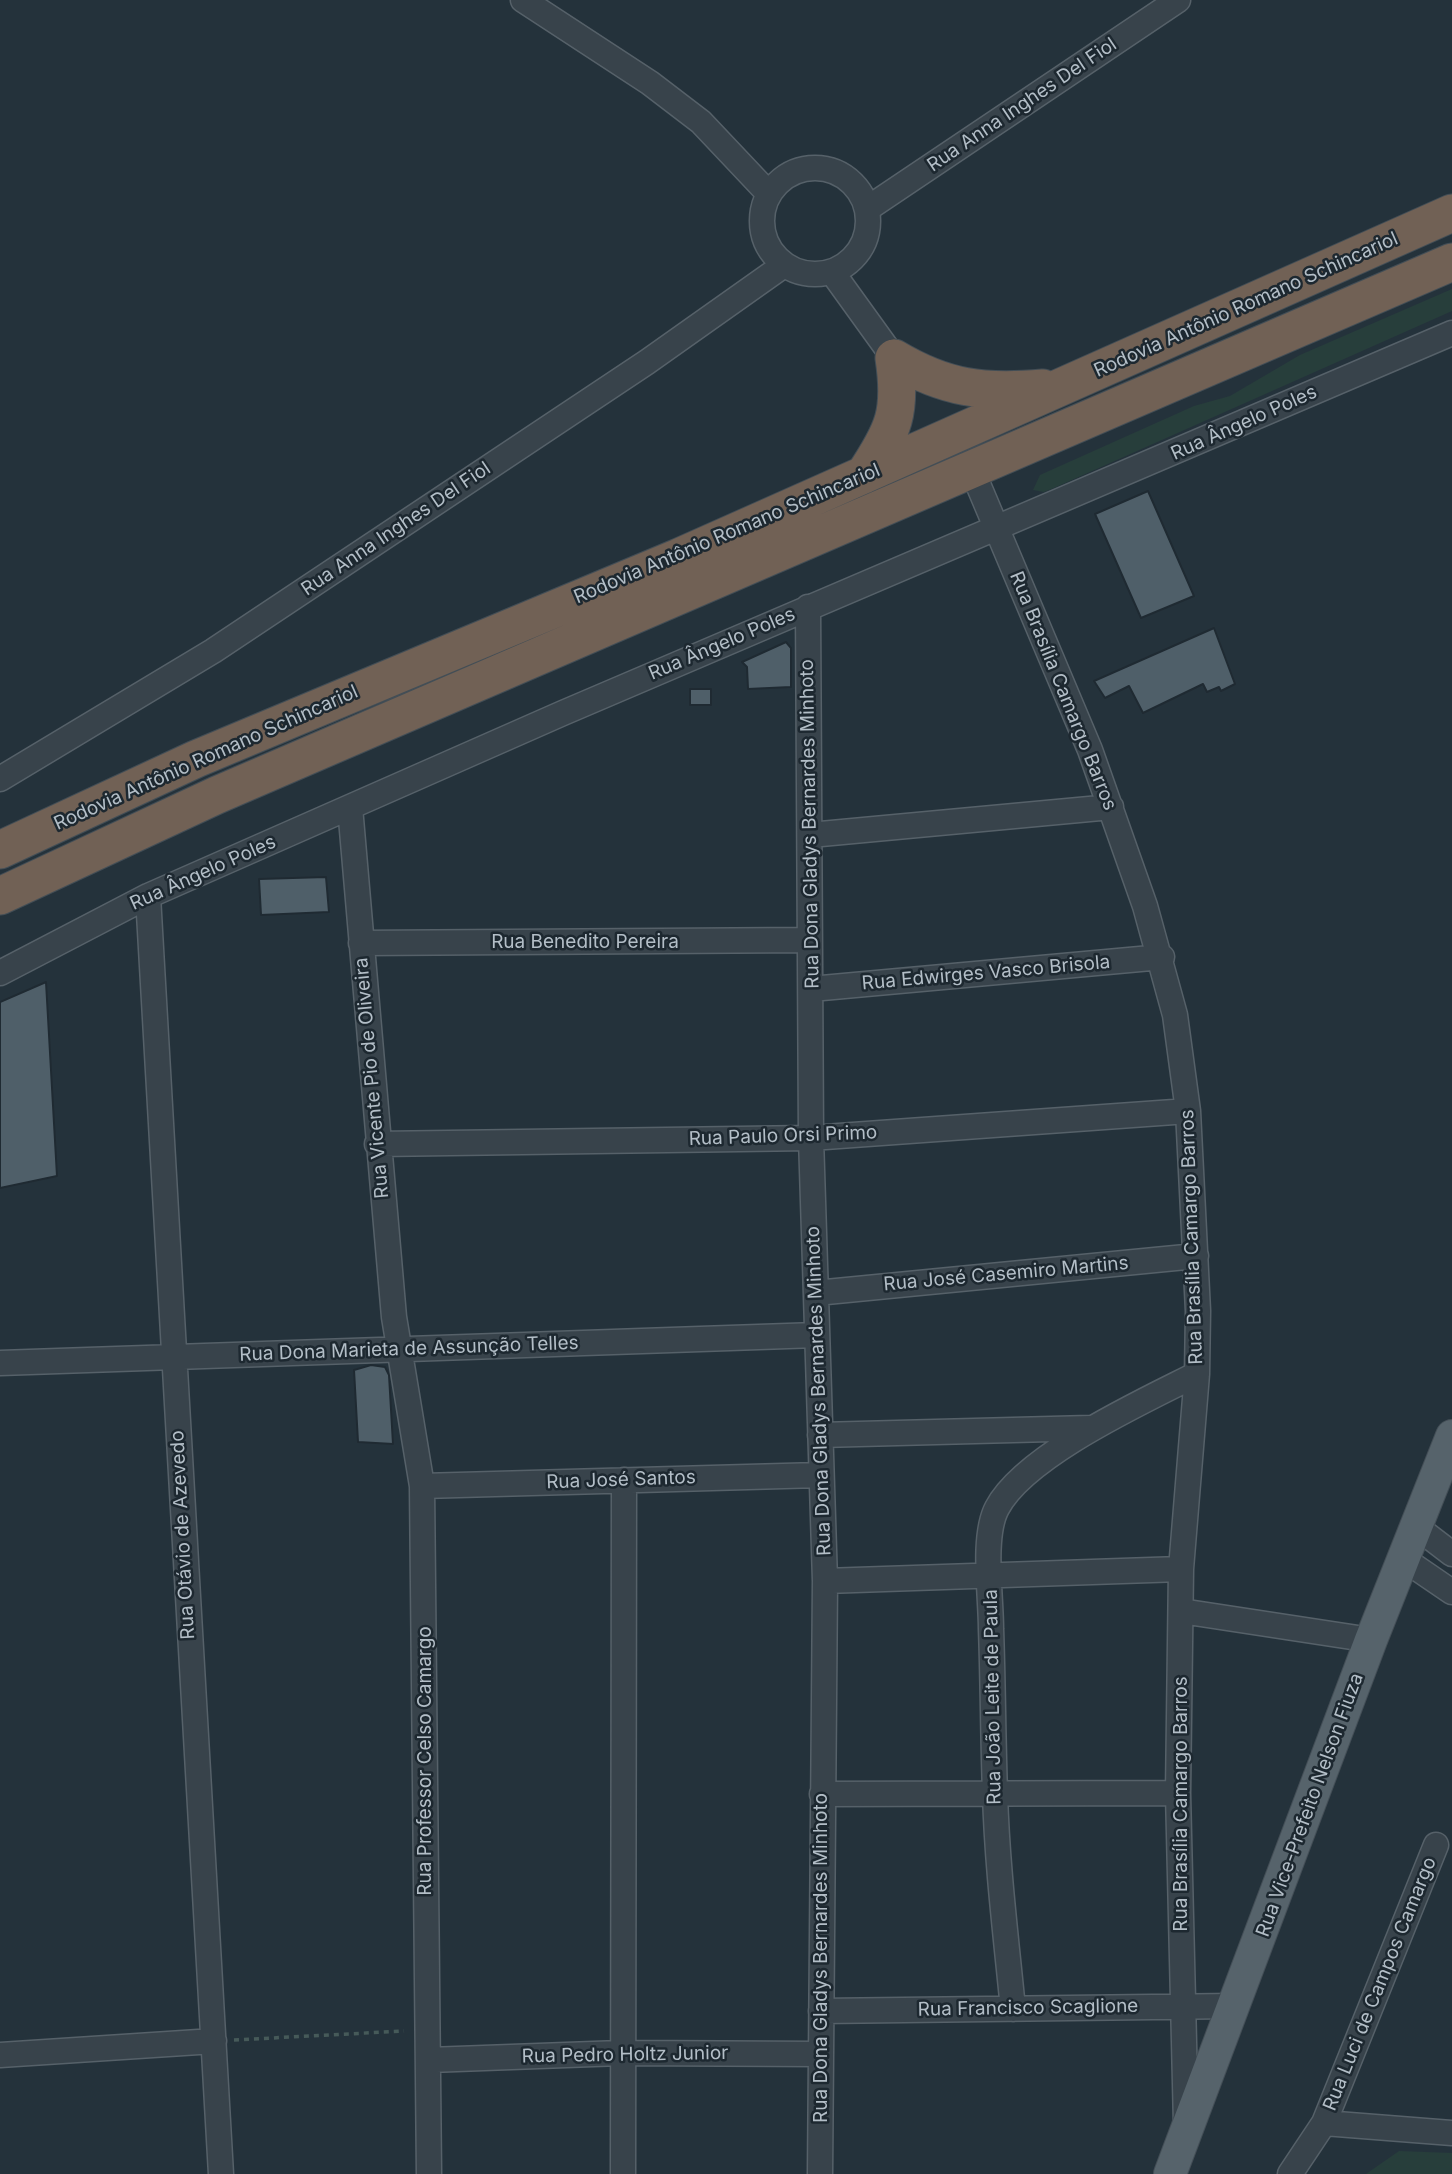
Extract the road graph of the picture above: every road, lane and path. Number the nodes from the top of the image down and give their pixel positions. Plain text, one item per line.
1 (523, 0) edge
2 (1178, 0) edge
3 (769, 194) junction
4 (867, 209) junction
5 (1452, 213) edge
6 (1452, 262) edge
7 (784, 265) junction
8 (832, 272) junction
9 (1452, 333) edge
10 (894, 358) junction
11 (1065, 386) junction
12 (972, 470) junction
13 (864, 475) junction
14 (998, 529) junction
15 (808, 607) junction
16 (0, 779) edge
17 (350, 807) junction
18 (1111, 807) junction
19 (810, 835) junction
20 (6, 846) edge
21 (0, 896) edge
22 (148, 896) junction
23 (809, 940) junction
24 (361, 943) junction
25 (1162, 957) junction
26 (0, 973) edge
27 (811, 989) junction
28 (1188, 1111) junction
29 (811, 1138) junction
30 (377, 1144) junction
31 (1196, 1256) junction
32 (816, 1293) junction
33 (817, 1335) junction
34 (399, 1349) junction
35 (173, 1357) junction
36 (0, 1363) edge
37 (1197, 1374) junction
38 (1090, 1428) junction
39 (820, 1435) junction
40 (1452, 1436) edge
41 (820, 1475) junction
42 (624, 1480) junction
43 (422, 1486) junction
44 (1418, 1528) junction
45 (1452, 1554) edge
46 (1405, 1560) junction
47 (1181, 1569) junction
48 (990, 1576) junction
49 (825, 1581) junction
50 (1452, 1592) edge
51 (1181, 1611) junction
52 (1371, 1640) junction
53 (1178, 1793) junction
54 (822, 1794) junction
55 (995, 1794) junction
56 (1436, 1845) dead end
57 (1183, 2005) junction
58 (1231, 2006) junction
59 (1013, 2009) junction
60 (821, 2011) junction
61 (427, 2030) junction
62 (214, 2041) junction
63 (621, 2053) junction
64 (821, 2054) junction
65 (0, 2055) edge
66 (429, 2060) junction
67 (1184, 2091) junction
68 (1324, 2123) junction
69 (1186, 2126) junction
70 (1452, 2133) edge
71 (221, 2174) edge
72 (429, 2174) edge
73 (623, 2174) edge
74 (820, 2174) edge
75 (1170, 2174) edge
76 (1290, 2174) edge

1 - 3 street
2 - 4 street, Rua Anna Inghes Del Fiol
3 - 4 street
3 - 7 street
4 - 8 street
5 - 11 highway, Rodovia Antônio Romano Schincariol
6 - 12 highway, Rodovia Antônio Romano Schincariol
7 - 8 street
7 - 16 street, Rua Anna Inghes Del Fiol
8 - 10 street
9 - 14 street, Rua Ângelo Poles
10 - 11 highway
10 - 13 highway
11 - 13 highway, Rodovia Antônio Romano Schincariol
12 - 14 street, Rua Brasília Camargo Barros
12 - 21 highway, Rodovia Antônio Romano Schincariol
13 - 20 highway, Rodovia Antônio Romano Schincariol
14 - 15 street, Rua Ângelo Poles
14 - 18 street, Rua Brasília Camargo Barros
15 - 17 street, Rua Ângelo Poles
15 - 19 street, Rua Dona Gladys Bernardes Minhoto
17 - 22 street, Rua Ângelo Poles
17 - 24 street, Rua Vicente Pio de Oliveira
18 - 19 street
18 - 25 street, Rua Brasília Camargo Barros
19 - 23 street, Rua Dona Gladys Bernardes Minhoto
22 - 26 street, Rua Ângelo Poles
22 - 35 street, Rua Otávio de Azevedo
23 - 24 street, Rua Benedito Pereira
23 - 27 street, Rua Dona Gladys Bernardes Minhoto
24 - 30 street, Rua Vicente Pio de Oliveira
25 - 27 street, Rua Edwirges Vasco Brisola
25 - 28 street, Rua Brasília Camargo Barros
27 - 29 street, Rua Dona Gladys Bernardes Minhoto
28 - 29 street, Rua Paulo Orsi Primo
28 - 31 street, Rua Brasília Camargo Barros
29 - 30 street, Rua Paulo Orsi Primo
29 - 32 street, Rua Dona Gladys Bernardes Minhoto
30 - 34 street, Rua Vicente Pio de Oliveira
31 - 32 street, Rua José Casemiro Martins
31 - 37 street, Rua Brasília Camargo Barros
32 - 33 street, Rua Dona Gladys Bernardes Minhoto
33 - 34 street, Rua Dona Marieta de Assunção Telles
33 - 39 street, Rua Dona Gladys Bernardes Minhoto
34 - 35 street, Rua Dona Marieta de Assunção Telles
34 - 43 street, Rua Professor Celso Camargo
35 - 36 street, Rua Dona Marieta de Assunção Telles
35 - 62 street, Rua Otávio de Azevedo
37 - 38 street, Rua João Leite de Paula
37 - 47 street, Rua Brasília Camargo Barros
38 - 39 street, Rua João Leite de Paula
38 - 48 street, Rua João Leite de Paula
39 - 41 street, Rua Dona Gladys Bernardes Minhoto
40 - 44 main road, Rua Vice-Prefeito Nelson Fiuza
41 - 42 street, Rua José Santos
41 - 49 street, Rua Dona Gladys Bernardes Minhoto
42 - 43 street, Rua José Santos
42 - 63 street
43 - 61 street, Rua Professor Celso Camargo
44 - 45 street
44 - 46 main road, Rua Vice-Prefeito Nelson Fiuza
46 - 50 street
46 - 52 main road, Rua Vice-Prefeito Nelson Fiuza
47 - 48 street
47 - 51 street, Rua Brasília Camargo Barros
48 - 49 street
48 - 55 street, Rua João Leite de Paula
49 - 54 street, Rua Dona Gladys Bernardes Minhoto
51 - 52 street
51 - 53 street, Rua Brasília Camargo Barros
52 - 58 main road, Rua Vice-Prefeito Nelson Fiuza
53 - 55 street
53 - 57 street, Rua Brasília Camargo Barros
54 - 55 street
54 - 60 street, Rua Dona Gladys Bernardes Minhoto
55 - 59 street, Rua João Leite de Paula
56 - 68 street, Rua Luci de Campos Camargo
57 - 58 street, Rua Francisco Scaglione
57 - 59 street, Rua Francisco Scaglione
57 - 67 street, Rua Brasília Camargo Barros
58 - 67 street
58 - 69 main road, Rua Vice-Prefeito Nelson Fiuza
59 - 60 street, Rua Francisco Scaglione
60 - 64 street, Rua Dona Gladys Bernardes Minhoto
61 - 62 path
61 - 66 street, Rua Professor Celso Camargo
62 - 65 street
62 - 71 street, Rua Otávio de Azevedo
63 - 64 street, Rua Pedro Holtz Junior
63 - 66 street, Rua Pedro Holtz Junior
63 - 73 street
64 - 74 street, Rua Dona Gladys Bernardes Minhoto
66 - 72 street, Rua Professor Celso Camargo
67 - 69 street, Rua Brasília Camargo Barros
68 - 70 street
68 - 76 street, Rua Luci de Campos Camargo
69 - 75 main road, Rua Vice-Prefeito Nelson Fiuza

